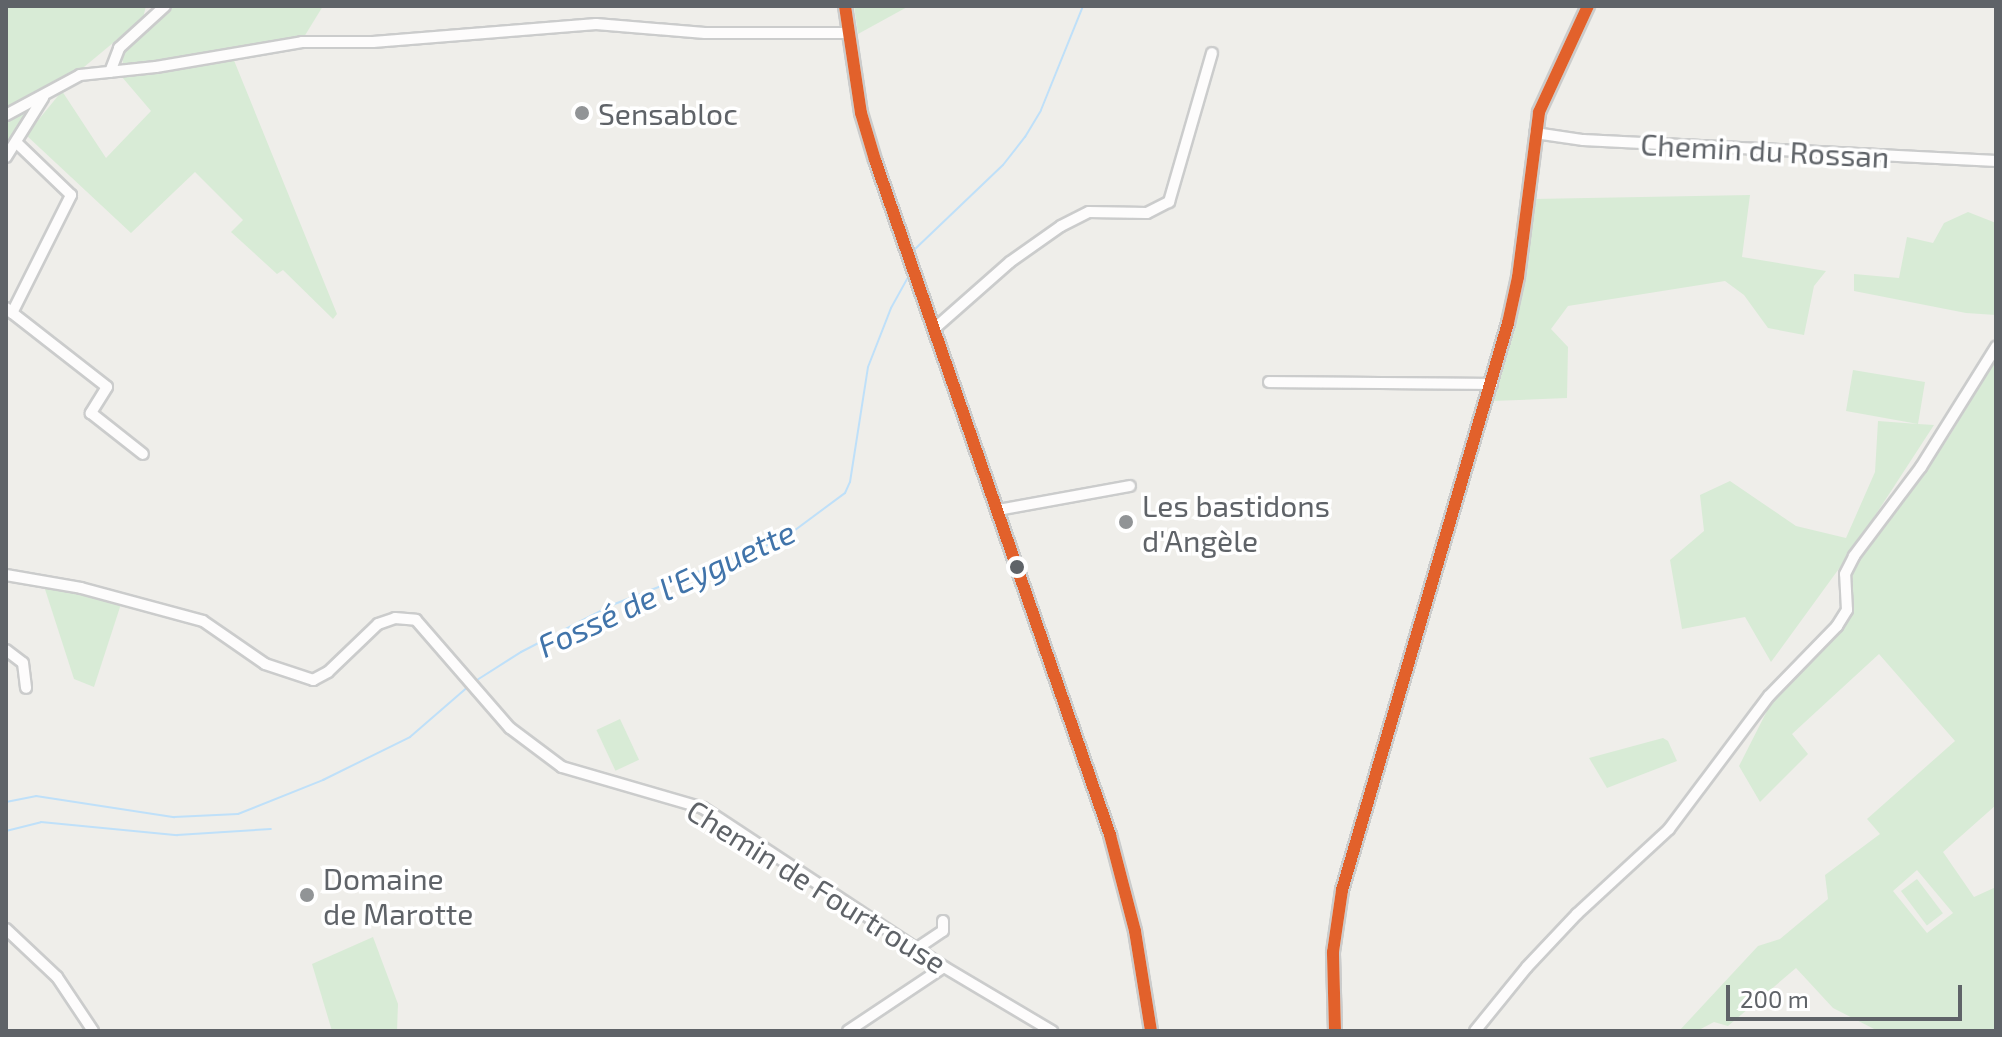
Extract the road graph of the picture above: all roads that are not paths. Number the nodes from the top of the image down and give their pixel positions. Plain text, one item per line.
1 (165, 6) edge
2 (845, 6) edge
3 (1588, 6) edge
4 (849, 33) junction
5 (1212, 53) dead end
6 (110, 72) junction
7 (44, 96) junction
8 (6, 115) edge
9 (1535, 133) junction
10 (16, 142) junction
11 (6, 157) edge
12 (1996, 161) edge
13 (9, 310) edge
14 (934, 329) junction
15 (1996, 347) edge
16 (1269, 382) dead end
17 (1492, 384) junction
18 (143, 454) dead end
19 (1130, 486) dead end
20 (998, 510) junction
21 (6, 575) edge
22 (6, 650) edge
23 (26, 688) dead end
24 (943, 921) dead end
25 (6, 929) edge
26 (916, 949) junction
27 (944, 967) junction
28 (93, 1031) edge
29 (848, 1031) edge
30 (1052, 1031) edge
31 (1151, 1031) edge
32 (1335, 1031) edge
33 (1475, 1031) edge

1 - 6 street
2 - 4 main road
3 - 9 main road
4 - 6 street
4 - 14 main road
5 - 14 street
6 - 7 street
7 - 8 street
7 - 10 street
9 - 12 street, Chemin du Rossan
9 - 17 main road
10 - 11 street
10 - 13 street
13 - 18 street
14 - 20 main road
15 - 33 street
16 - 17 street
17 - 32 main road
19 - 20 street
20 - 31 main road
21 - 26 street, Chemin de Fourtrouse
22 - 23 street
24 - 26 street
25 - 28 street
26 - 27 street, Chemin de Fourtrouse
27 - 29 street
27 - 30 street, Chemin de Fourtrouse

